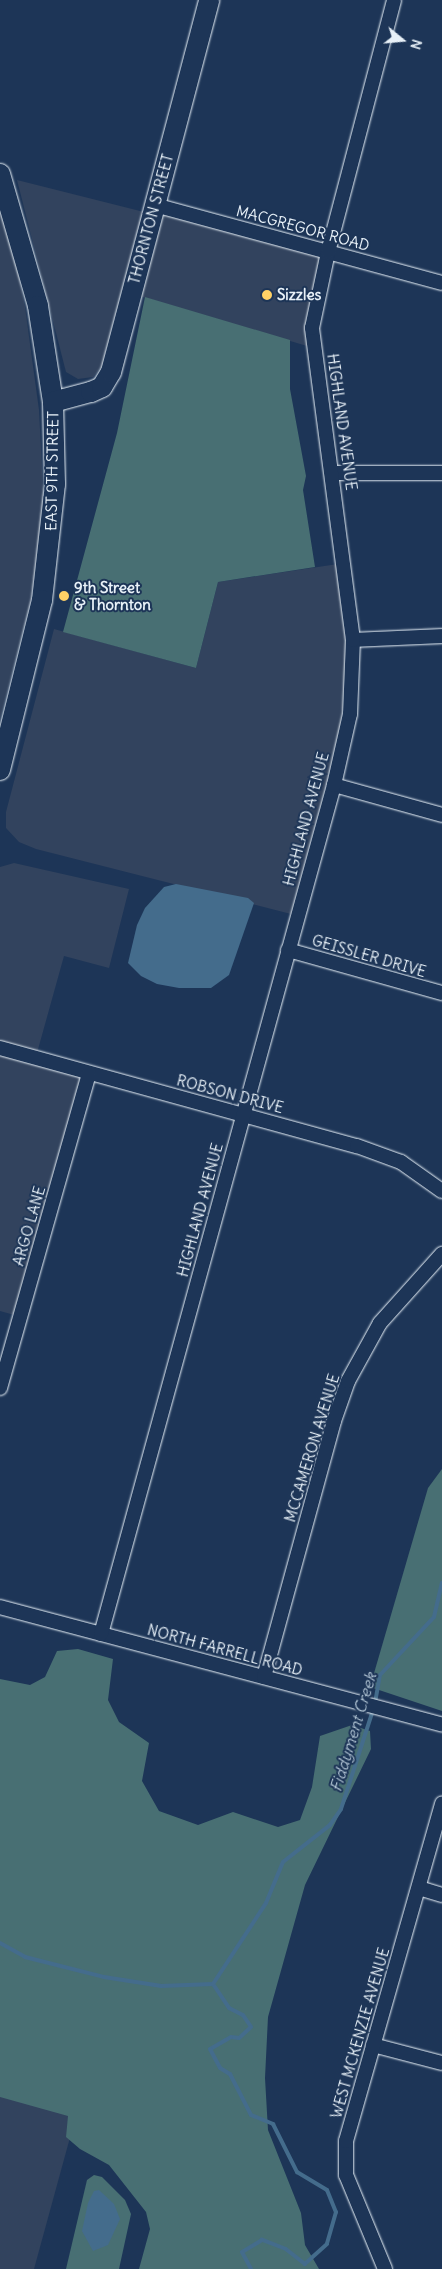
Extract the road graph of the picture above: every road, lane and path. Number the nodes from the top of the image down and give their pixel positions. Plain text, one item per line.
1 (209, 0) edge
2 (394, 0) edge
3 (0, 174) edge
4 (155, 206) junction
5 (328, 252) junction
6 (442, 284) edge
7 (53, 402) junction
8 (333, 473) junction
9 (442, 473) edge
10 (442, 636) edge
11 (353, 640) junction
12 (0, 770) edge
13 (334, 785) junction
14 (442, 815) edge
15 (288, 950) junction
16 (442, 993) edge
17 (0, 1048) edge
18 (89, 1073) junction
19 (243, 1114) junction
20 (442, 1191) edge
21 (442, 1254) edge
22 (0, 1388) edge
23 (0, 1607) edge
24 (101, 1634) junction
25 (264, 1677) junction
26 (442, 1725) edge
27 (442, 1803) edge
28 (419, 1888) junction
29 (442, 1894) edge
30 (373, 2045) junction
31 (442, 2063) edge
32 (384, 2269) edge

1 - 4 main road, THORNTON STREET
2 - 5 street, HIGHLAND AVENUE
3 - 7 main road, EAST 9TH STREET
4 - 5 street, MACGREGOR ROAD
4 - 7 main road, THORNTON STREET
5 - 6 street, MACGREGOR ROAD
5 - 8 street, HIGHLAND AVENUE
7 - 12 main road, EAST 9TH STREET
8 - 9 street
8 - 11 street, HIGHLAND AVENUE
10 - 11 street
11 - 13 street, HIGHLAND AVENUE
13 - 14 street
13 - 15 street, HIGHLAND AVENUE
15 - 16 street, GEISSLER DRIVE
15 - 19 street, HIGHLAND AVENUE
17 - 18 street, ROBSON DRIVE
18 - 19 street, ROBSON DRIVE
18 - 22 street, ARGO LANE
19 - 20 street, ROBSON DRIVE
19 - 24 street, HIGHLAND AVENUE
21 - 25 street, MCCAMERON AVENUE
23 - 24 street, NORTH FARRELL ROAD
24 - 25 street, NORTH FARRELL ROAD
25 - 26 street, NORTH FARRELL ROAD
27 - 28 street, WEST MCKENZIE AVENUE
28 - 29 street
28 - 30 street, WEST MCKENZIE AVENUE
30 - 31 street
30 - 32 street, WEST MCKENZIE AVENUE

